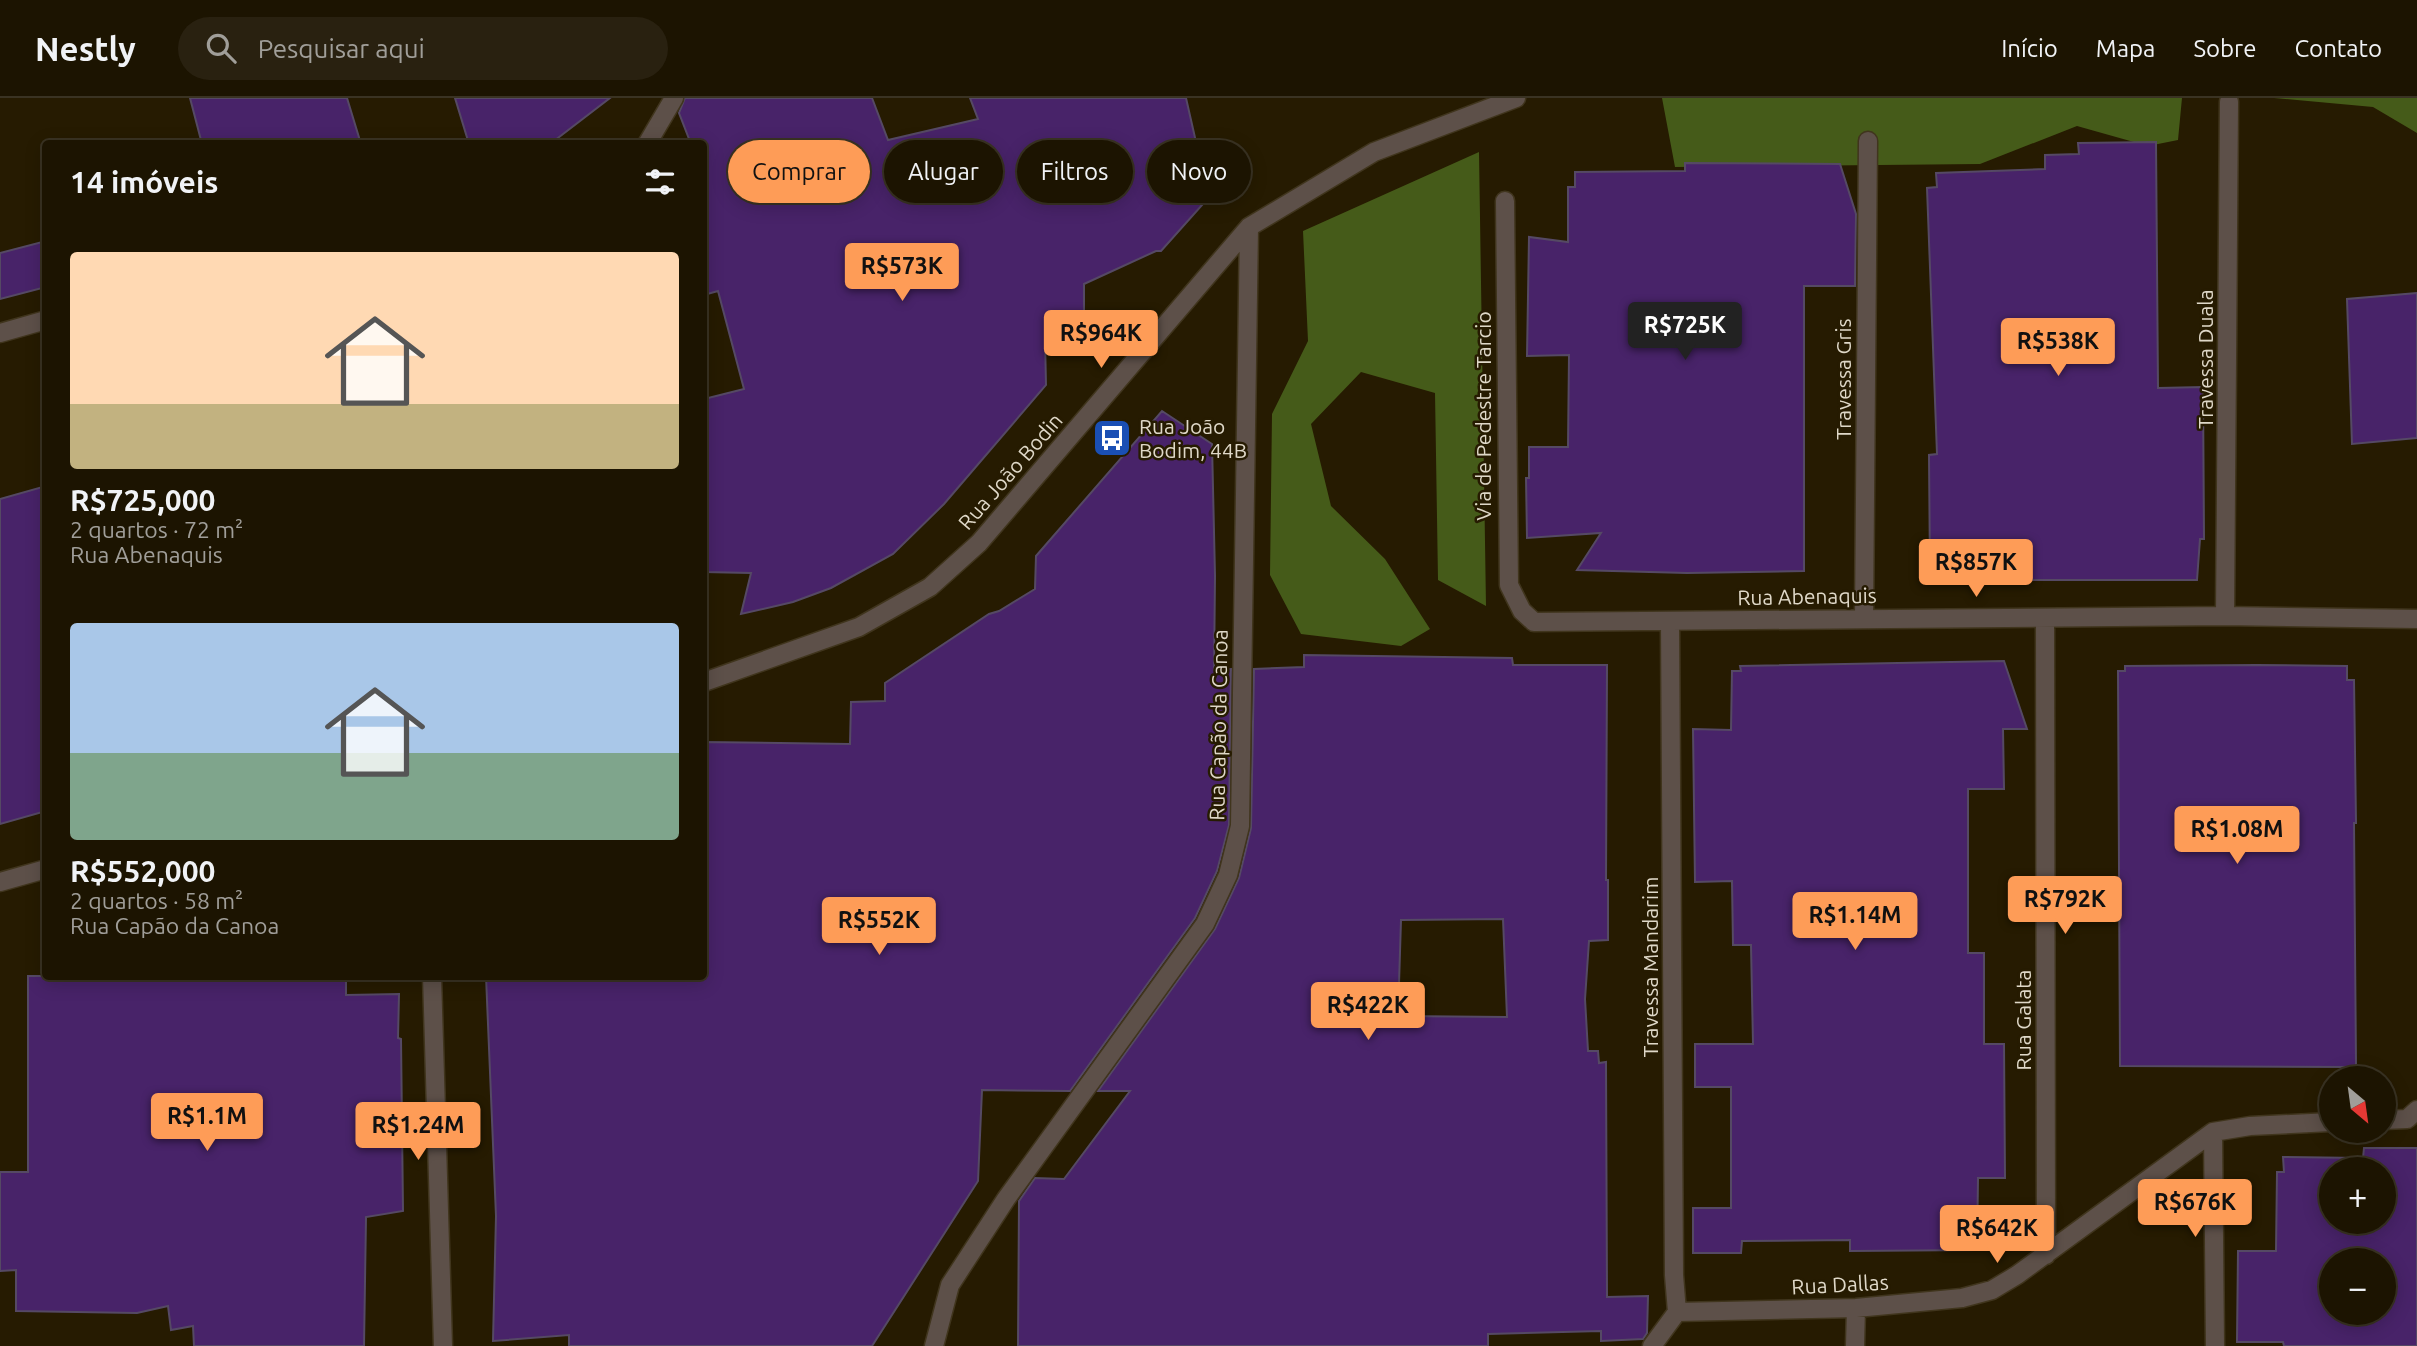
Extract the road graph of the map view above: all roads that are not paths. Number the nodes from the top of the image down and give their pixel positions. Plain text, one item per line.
1 (674, 98) edge
2 (1516, 98) edge
3 (2229, 102) dead end
4 (649, 140) edge
5 (1868, 141) dead end
6 (1504, 201) dead end
7 (1249, 227) junction
8 (42, 321) edge
9 (0, 333) edge
10 (2225, 616) junction
11 (1864, 618) junction
12 (2045, 618) junction
13 (2417, 619) edge
14 (1670, 621) junction
15 (1534, 622) joint
16 (707, 681) edge
17 (42, 870) edge
18 (0, 882) edge
19 (432, 980) edge
20 (2414, 1116) edge
21 (2396, 1118) edge
22 (2319, 1123) edge
23 (2213, 1132) junction
24 (2046, 1255) junction
25 (1856, 1308) junction
26 (1677, 1312) junction
27 (443, 1346) edge
28 (934, 1346) edge
29 (1652, 1346) edge
30 (1855, 1346) edge
31 (2214, 1346) edge

1 - 4 street
2 - 7 street, Rua João Bodin
3 - 10 street, Travessa Duala
5 - 11 street, Travessa Gris
6 - 15 street, Via de Pedestre Tarcio
7 - 16 street, Rua João Bodin
7 - 28 street, Rua Capão da Canoa
8 - 9 street
10 - 12 street, Rua Abenaquis
10 - 13 street, Rua Abenaquis
11 - 12 street, Rua Abenaquis
11 - 14 street, Rua Abenaquis
12 - 24 street, Rua Galata
14 - 15 street, Rua Abenaquis
14 - 26 street, Travessa Mandarim
17 - 18 street
19 - 27 street
20 - 21 street
22 - 23 street, Rua Dallas
23 - 24 street, Rua Dallas
23 - 31 street
24 - 25 street, Rua Dallas
25 - 26 street, Rua Dallas
25 - 30 street
26 - 29 street

